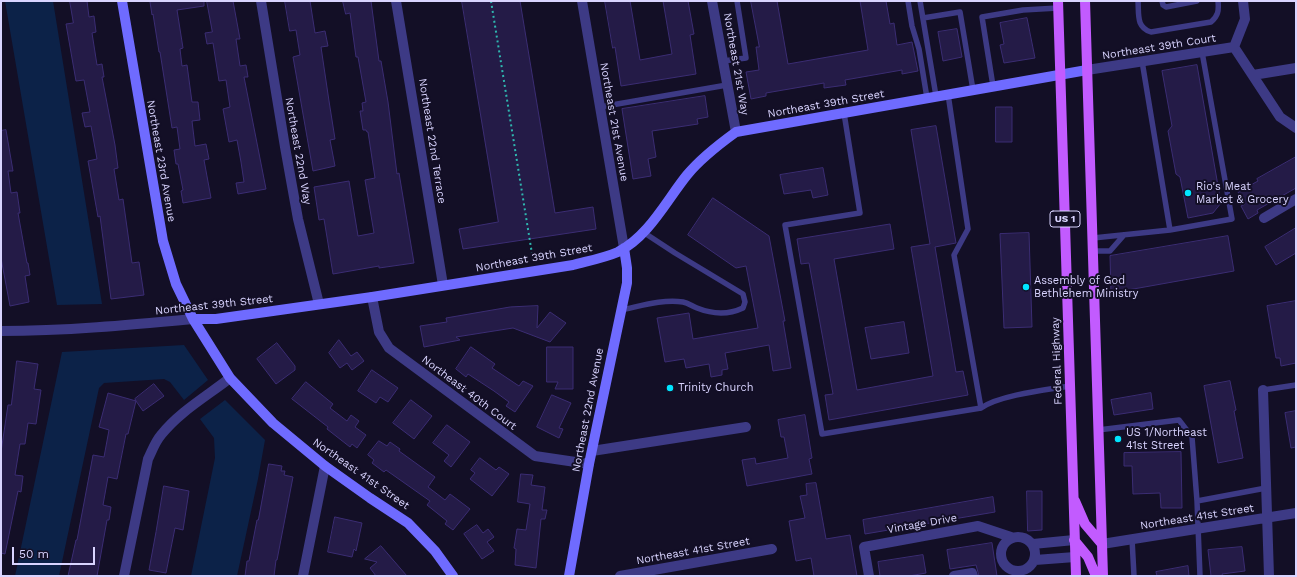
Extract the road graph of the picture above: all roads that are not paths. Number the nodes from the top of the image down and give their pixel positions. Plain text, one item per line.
1 (122, 1) edge
2 (261, 1) edge
3 (396, 1) edge
4 (582, 1) edge
5 (712, 1) edge
6 (737, 1) edge
7 (908, 1) edge
8 (920, 1) edge
9 (1085, 1) edge
10 (1138, 1) edge
11 (1162, 1) edge
12 (1197, 1) edge
13 (1218, 1) edge
14 (1243, 1) edge
15 (1058, 4) edge
16 (923, 18) junction
17 (1234, 47) junction
18 (1202, 52) junction
19 (723, 61) junction
20 (1142, 61) junction
21 (1296, 68) edge
22 (1087, 70) junction
23 (1060, 75) junction
24 (1253, 75) junction
25 (727, 85) junction
26 (993, 86) junction
27 (973, 90) junction
28 (948, 94) junction
29 (932, 97) junction
30 (600, 107) junction
31 (844, 113) junction
32 (1296, 128) edge
33 (736, 132) junction
34 (1296, 199) edge
35 (1264, 218) dead end
36 (1170, 230) junction
37 (643, 232) junction
38 (1124, 235) junction
39 (1093, 238) junction
40 (624, 248) junction
41 (1093, 251) junction
42 (443, 285) junction
43 (372, 297) junction
44 (318, 304) junction
45 (621, 310) junction
46 (193, 319) junction
47 (1, 333) edge
48 (230, 378) junction
49 (1296, 384) edge
50 (1070, 386) junction
51 (1263, 390) joint
52 (981, 408) junction
53 (746, 427) dead end
54 (1098, 430) junction
55 (592, 451) junction
56 (589, 464) junction
57 (325, 466) junction
58 (1266, 488) junction
59 (1073, 496) junction
60 (1197, 501) junction
61 (1296, 513) edge
62 (1268, 519) junction
63 (1197, 529) junction
64 (1011, 538) junction
65 (1132, 539) junction
66 (1074, 540) junction
67 (1033, 544) junction
68 (1102, 544) junction
69 (772, 549) dead end
70 (1075, 557) junction
71 (1035, 560) junction
72 (1018, 574) edge
73 (124, 576) edge
74 (303, 576) edge
75 (453, 576) edge
76 (569, 576) edge
77 (620, 576) edge
78 (869, 576) edge
79 (954, 576) edge
80 (973, 576) edge
81 (1076, 576) edge
82 (1096, 576) edge
83 (1102, 576) edge
84 (1134, 576) edge
85 (1200, 576) edge
86 (1269, 576) edge

1 - 46 street, Northeast 23rd Avenue
2 - 44 street, Northeast 22nd Way
3 - 42 street, Northeast 22nd Terrace
4 - 30 street, Northeast 21st Avenue
5 - 19 street, Northeast 21st Way
6 - 19 lane
7 - 29 lane
8 - 16 lane
9 - 22 main road, US 1
10 - 13 lane
11 - 12 lane
14 - 17 street
15 - 23 main road, Federal Highway / US 1
15 - 26 lane
16 - 27 lane
16 - 29 lane
17 - 18 street, Northeast 39th Court
17 - 24 street
18 - 20 street, Northeast 39th Court
18 - 36 lane
19 - 25 street, Northeast 21st Way
20 - 22 street, Northeast 39th Court
20 - 36 lane
21 - 24 street
22 - 23 street, Northeast 39th Street
22 - 39 main road, US 1
23 - 26 street, Northeast 39th Street
23 - 50 main road, Federal Highway / US 1
24 - 32 street
25 - 30 lane
25 - 33 street, Northeast 21st Way
26 - 27 street, Northeast 39th Street
27 - 28 street, Northeast 39th Street
28 - 29 street, Northeast 39th Street
28 - 52 lane
29 - 31 street, Northeast 39th Street
30 - 40 street, Northeast 21st Avenue
31 - 33 street, Northeast 39th Street
31 - 52 lane
33 - 37 street, Northeast 39th Street
34 - 35 street
36 - 38 lane
37 - 40 street, Northeast 39th Street
37 - 45 lane
38 - 39 lane
38 - 41 lane
39 - 41 main road, US 1
40 - 42 street, Northeast 39th Street
40 - 45 street, Northeast 22nd Avenue
41 - 54 main road, US 1
42 - 43 street, Northeast 39th Street
43 - 44 street, Northeast 39th Street
43 - 56 street, Northeast 40th Court
44 - 46 street, Northeast 39th Street
45 - 55 street, Northeast 22nd Avenue
46 - 47 street, Northeast 39th Street
46 - 48 street, Northeast 41st Street
48 - 57 street, Northeast 41st Street
48 - 73 street
49 - 51 lane
50 - 52 lane
50 - 59 main road, Federal Highway / US 1
51 - 58 street
53 - 55 street
54 - 60 lane
54 - 68 main road, US 1
55 - 56 street, Northeast 22nd Avenue
56 - 76 street, Northeast 22nd Avenue
57 - 74 street
57 - 75 street, Northeast 41st Street
58 - 60 lane
58 - 62 street
59 - 66 main road, Federal Highway / US 1
59 - 68 main road
60 - 63 lane
61 - 62 street, Northeast 41st Street
62 - 63 street, Northeast 41st Street
62 - 86 street
63 - 65 street, Northeast 41st Street
63 - 85 lane
64 - 67 street
64 - 72 street
64 - 78 street, Vintage Drive
65 - 68 street, Northeast 41st Street
65 - 84 lane
66 - 67 street
66 - 70 main road, Federal Highway / US 1
66 - 82 main road
67 - 71 street
68 - 83 main road, US 1
69 - 77 street, Northeast 41st Street
70 - 71 street
70 - 81 main road, Federal Highway / US 1
71 - 72 street
79 - 80 street

